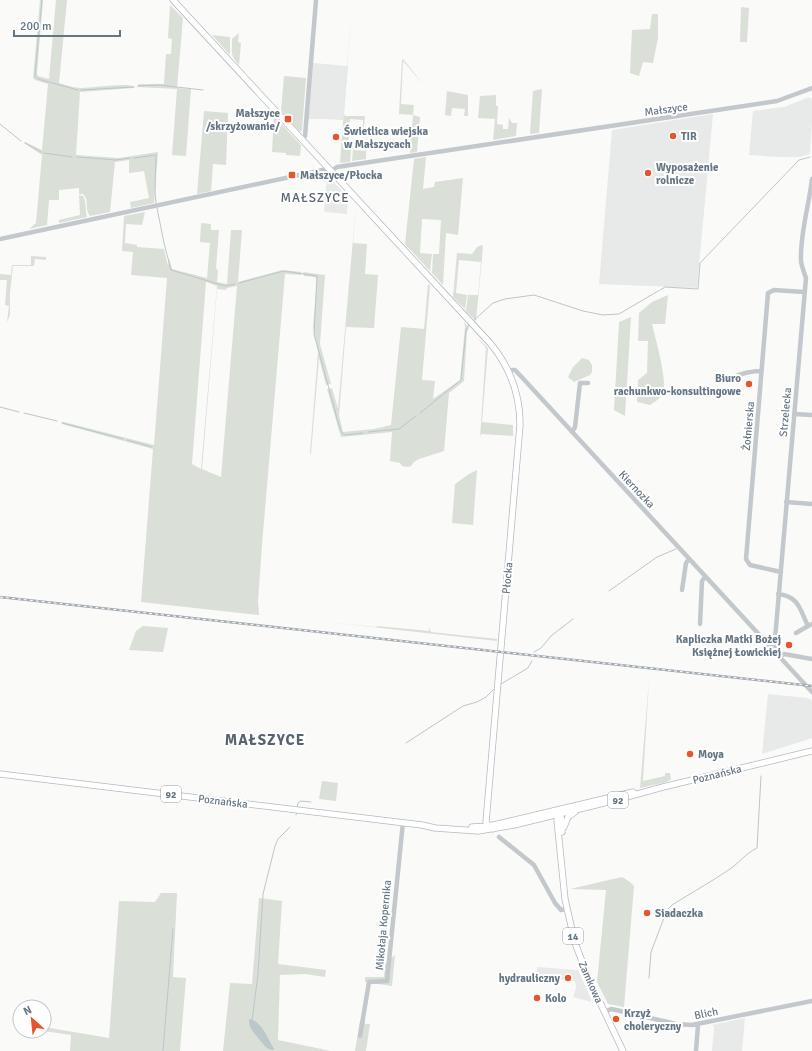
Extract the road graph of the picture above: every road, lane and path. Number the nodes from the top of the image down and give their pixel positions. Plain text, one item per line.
1 (173, 0) edge
2 (316, 0) edge
3 (812, 88) edge
4 (302, 140) junction
5 (329, 169) junction
6 (812, 179) edge
7 (0, 239) edge
8 (804, 292) junction
9 (509, 370) junction
10 (761, 371) junction
11 (733, 377) dead end
12 (588, 383) dead end
13 (794, 414) junction
14 (812, 415) edge
15 (572, 432) junction
16 (786, 502) junction
17 (812, 504) edge
18 (689, 559) junction
19 (780, 572) junction
20 (705, 577) junction
21 (682, 590) dead end
22 (778, 594) junction
23 (700, 624) dead end
24 (810, 625) edge
25 (796, 633) dead end
26 (774, 641) junction
27 (770, 647) junction
28 (781, 655) junction
29 (812, 659) edge
30 (812, 692) edge
31 (812, 751) edge
32 (0, 774) edge
33 (657, 788) junction
34 (488, 806) junction
35 (573, 806) junction
36 (579, 809) junction
37 (551, 811) junction
38 (490, 814) junction
39 (559, 814) junction
40 (536, 820) junction
41 (402, 822) junction
42 (498, 823) junction
43 (485, 827) junction
44 (499, 836) dead end
45 (560, 836) junction
46 (567, 909) junction
47 (812, 1001) edge
48 (605, 1012) junction
49 (698, 1025) junction
50 (360, 1036) dead end
51 (623, 1051) edge
52 (696, 1051) edge

1 - 4 main road, Płocka
2 - 4 street
3 - 5 street, Małszyce
4 - 5 main road, Płocka
5 - 7 street, Małszyce
5 - 9 main road, Płocka
6 - 8 street, Strzelecka
8 - 10 street, Żołnierska
8 - 13 street, Strzelecka
9 - 15 street, Kiernozka
9 - 34 main road, Płocka
10 - 11 street
10 - 19 street, Żołnierska
12 - 15 street
13 - 14 street
13 - 16 street, Strzelecka
15 - 18 street, Kiernozka
16 - 17 street
16 - 19 street, Strzelecka
18 - 20 street, Kiernozka
18 - 21 street
19 - 22 street, Strzelecka
20 - 23 street
20 - 27 street, Kiernozka
22 - 24 street
22 - 26 street, Strzelecka
24 - 25 street
26 - 27 street, Strzelecka
26 - 28 street
27 - 28 street, Kiernozka
28 - 29 street
28 - 30 street
31 - 33 main road, Poznańska / 92
32 - 41 main road, Poznańska / 92
33 - 35 main road, Poznańska / 92
33 - 36 main road, Poznańska / 92
34 - 38 main road, Płocka
34 - 43 main road, Płocka
35 - 37 main road, Poznańska / 92
35 - 39 main road, Poznańska
36 - 39 main road, Poznańska / 92
36 - 45 main road, Zamkowa / 14
37 - 39 main road
37 - 42 main road, Poznańska / 92
38 - 42 main road, Płocka
38 - 43 main road, Płocka
39 - 40 main road, Poznańska / 92
39 - 45 main road, Zamkowa / 14
40 - 43 main road, Poznańska / 92
40 - 45 main road
41 - 43 main road, Poznańska / 92
41 - 50 street, Mikołaja Kopernika
42 - 43 main road, Poznańska / 92
44 - 46 street
45 - 46 main road, Zamkowa / 14
46 - 48 main road, Zamkowa / 14
47 - 49 street, Blich
48 - 49 street, Blich
48 - 51 main road, Zamkowa / 14
49 - 52 street

